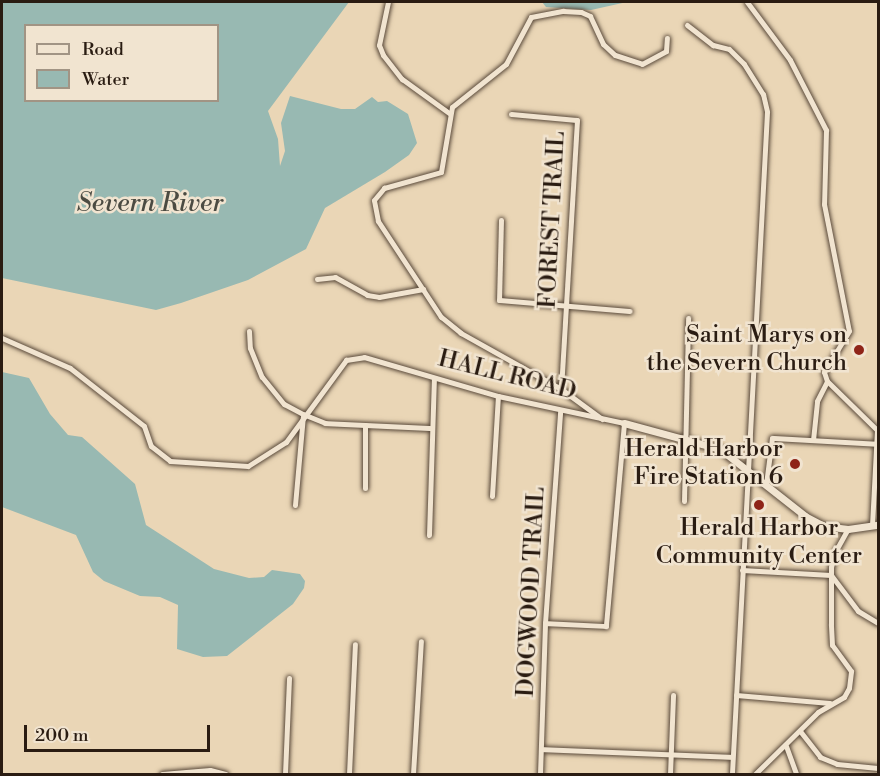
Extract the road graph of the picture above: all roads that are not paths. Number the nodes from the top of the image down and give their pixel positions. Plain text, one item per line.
1 (388, 2) edge
2 (747, 2) edge
3 (687, 25) dead end
4 (667, 38) dead end
5 (449, 112) junction
6 (511, 114) dead end
7 (501, 220) dead end
8 (316, 279) dead end
9 (423, 289) junction
10 (566, 308) junction
11 (630, 311) dead end
12 (688, 318) dead end
13 (249, 331) dead end
14 (2, 338) edge
15 (434, 379) junction
16 (827, 381) junction
17 (561, 389) junction
18 (498, 396) junction
19 (560, 412) junction
20 (303, 414) junction
21 (602, 419) junction
22 (624, 423) junction
23 (365, 425) junction
24 (432, 428) junction
25 (687, 438) junction
26 (813, 440) junction
27 (878, 444) edge
28 (748, 469) junction
29 (766, 484) junction
30 (365, 488) dead end
31 (492, 496) dead end
32 (684, 501) dead end
33 (295, 505) dead end
34 (875, 526) edge
35 (852, 529) junction
36 (429, 535) dead end
37 (742, 570) junction
38 (831, 575) junction
39 (545, 623) junction
40 (879, 623) edge
41 (421, 641) dead end
42 (355, 644) dead end
43 (289, 678) dead end
44 (673, 694) dead end
45 (736, 695) junction
46 (830, 703) junction
47 (800, 731) junction
48 (786, 746) junction
49 (541, 749) junction
50 (671, 757) junction
51 (732, 757) junction
52 (879, 768) edge
53 (162, 774) edge
54 (226, 774) edge
55 (285, 774) edge
56 (349, 774) edge
57 (413, 774) edge
58 (540, 774) edge
59 (670, 774) edge
60 (732, 774) edge
61 (754, 774) edge
62 (796, 774) edge

1 - 5 street
2 - 16 street
3 - 28 street
4 - 5 street
5 - 9 street
6 - 10 street, FOREST TRAIL
7 - 10 street
8 - 9 street
9 - 17 street
10 - 11 street
10 - 17 street, FOREST TRAIL
12 - 25 street
13 - 20 street
14 - 20 street, HALL ROAD
15 - 18 street, HALL ROAD
15 - 20 street, HALL ROAD
15 - 24 street
16 - 26 street
16 - 27 street
17 - 21 street
18 - 19 street, HALL ROAD
18 - 31 street
19 - 21 street, HALL ROAD
19 - 39 street, DOGWOOD TRAIL
20 - 23 street
20 - 33 street
21 - 22 street, HALL ROAD
22 - 25 street, HALL ROAD
22 - 39 street
23 - 24 street
23 - 30 street
24 - 36 street
25 - 28 street, HALL ROAD
25 - 32 street
26 - 27 street
26 - 29 street
27 - 34 street
28 - 29 street, HALL ROAD
28 - 37 street
29 - 35 street, HALL ROAD
34 - 35 street, HALL ROAD
35 - 38 street
37 - 38 street
37 - 45 street
38 - 40 street
38 - 46 street
39 - 49 street, DOGWOOD TRAIL
41 - 57 street
42 - 56 street
43 - 55 street
44 - 50 street
45 - 46 street
45 - 51 street
46 - 47 street
47 - 48 street
47 - 52 street
48 - 61 street
48 - 62 street
49 - 50 street
49 - 58 street, DOGWOOD TRAIL
50 - 51 street
50 - 59 street
51 - 60 street
53 - 54 street

